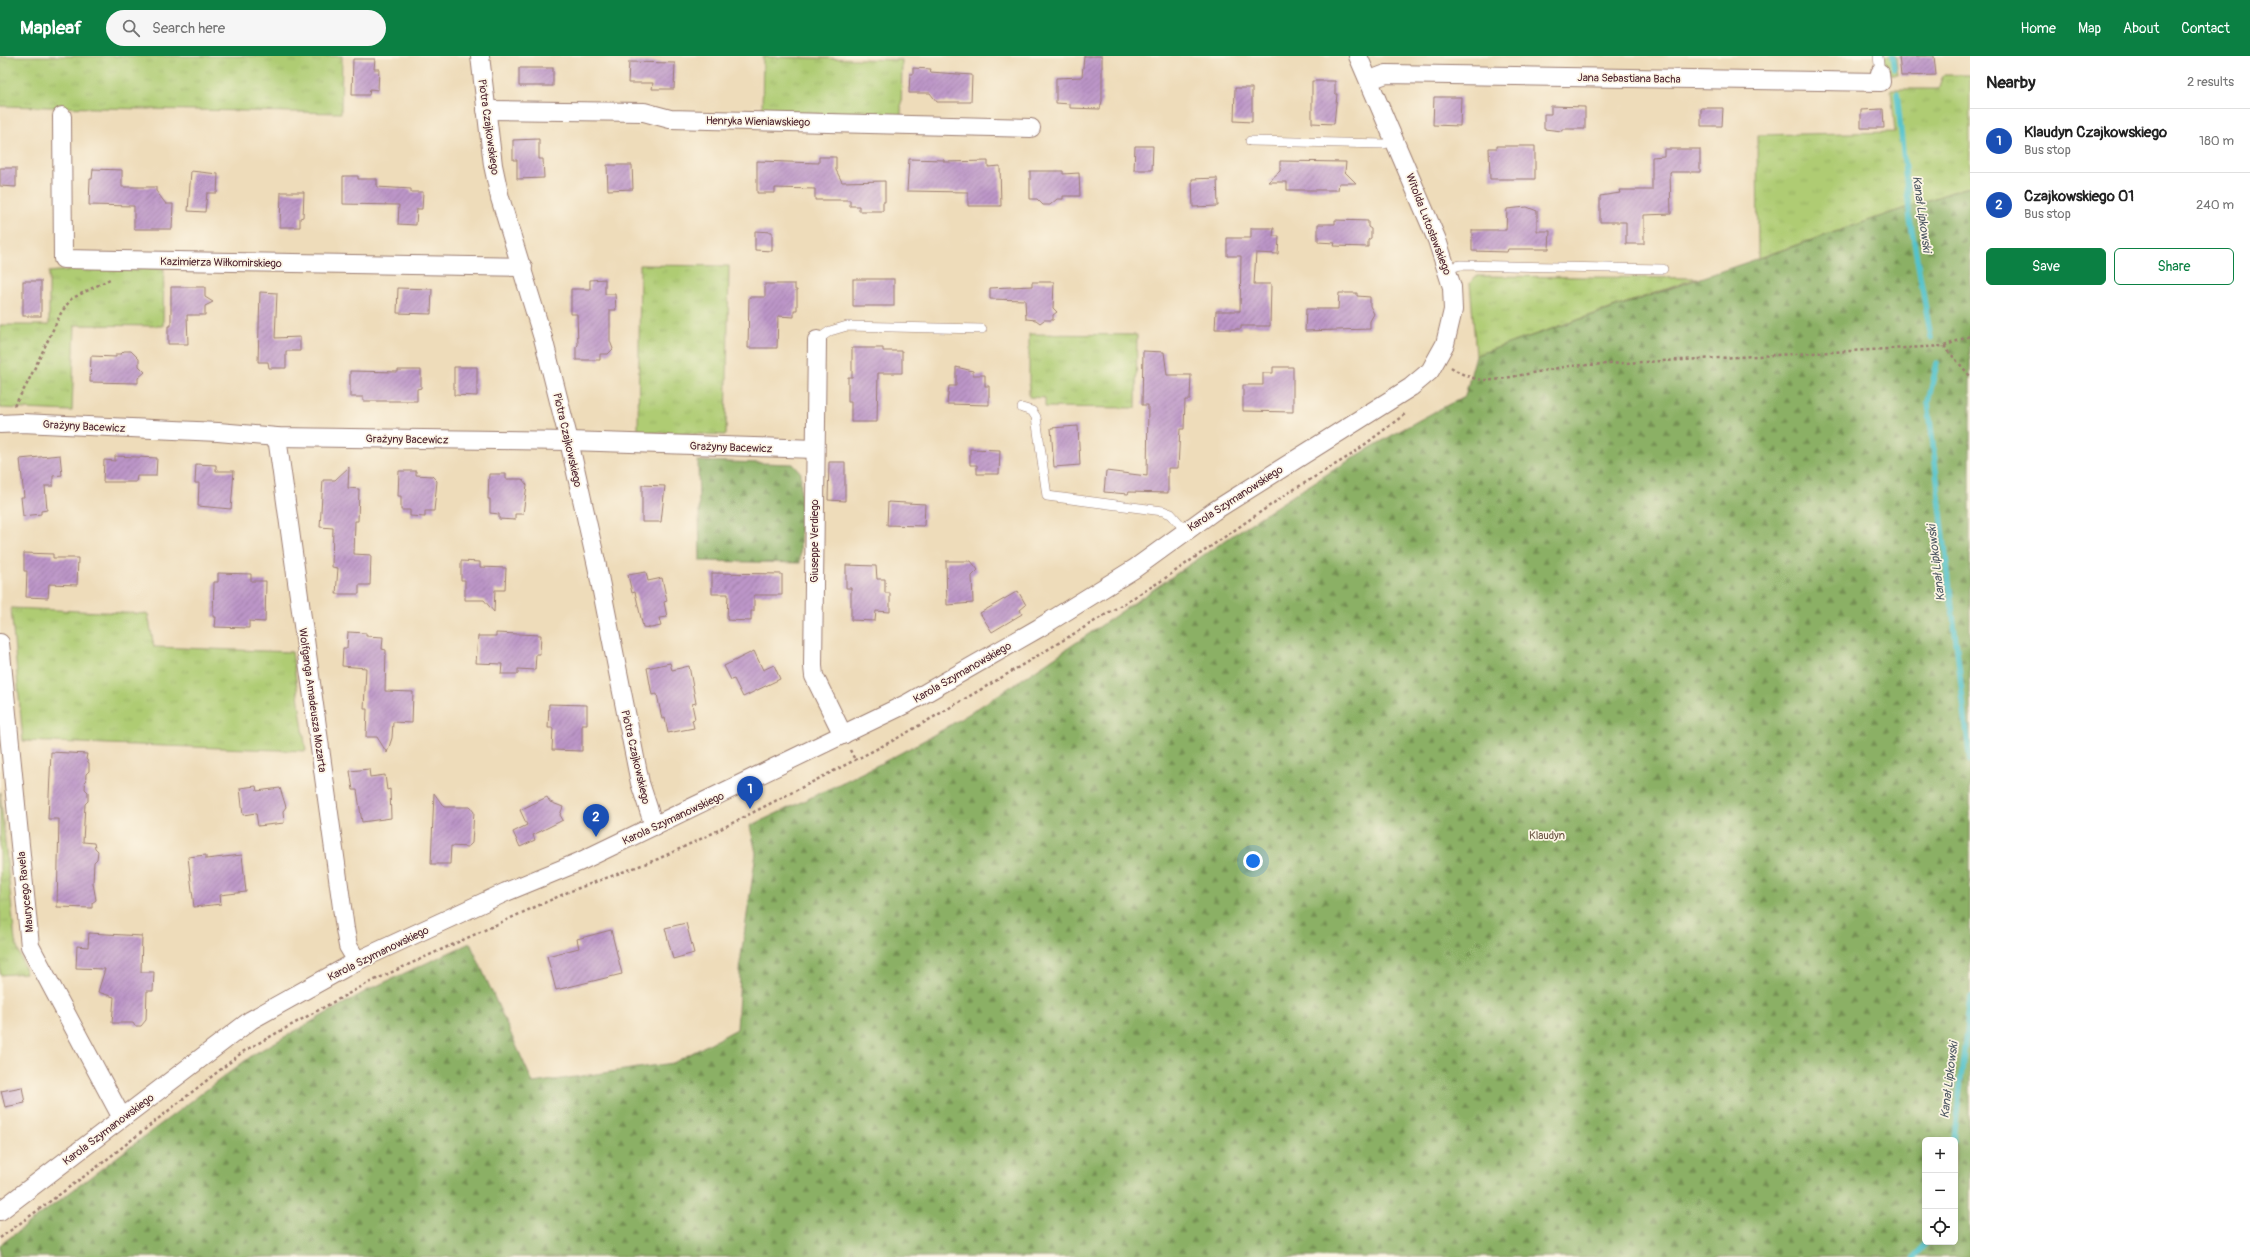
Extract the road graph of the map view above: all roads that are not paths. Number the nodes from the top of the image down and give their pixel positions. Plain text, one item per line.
1 (480, 56) edge
2 (1358, 56) edge
3 (1879, 64) edge
4 (1370, 80) junction
5 (486, 110) junction
6 (62, 116) dead end
7 (1031, 128) dead end
8 (1396, 140) junction
9 (1250, 141) dead end
10 (522, 267) junction
11 (1448, 268) junction
12 (1663, 270) dead end
13 (982, 329) dead end
14 (817, 340) joint
15 (1411, 387) joint
16 (1022, 408) dead end
17 (5, 419) edge
18 (277, 437) junction
19 (569, 442) junction
20 (815, 449) junction
21 (1185, 530) junction
22 (0, 643) edge
23 (843, 735) junction
24 (654, 826) junction
25 (357, 961) junction
26 (122, 1118) junction
27 (0, 1212) edge

1 - 5 street, Piotra Czajkowskiego
2 - 4 street, Witolda Lutosławskiego
3 - 4 street, Jana Sebastiana Bacha
4 - 8 street, Witolda Lutosławskiego
5 - 7 street, Henryka Wieniawskiego
5 - 10 street, Piotra Czajkowskiego
6 - 10 street, Kazimierza Wiłkomirskiego
8 - 9 lane
8 - 11 street, Witolda Lutosławskiego
10 - 19 street, Piotra Czajkowskiego
11 - 12 lane
11 - 15 street, Witolda Lutosławskiego
13 - 14 lane
14 - 20 street, Giuseppe Verdiego
15 - 21 street, Karola Szymanowskiego
16 - 21 lane
17 - 18 street, Grażyny Bacewicz
18 - 19 street, Grażyny Bacewicz
18 - 25 street, Wolfganga Amadeusza Mozarta
19 - 20 street, Grażyny Bacewicz
19 - 24 street, Piotra Czajkowskiego
20 - 23 street, Giuseppe Verdiego
21 - 23 street, Karola Szymanowskiego
22 - 26 street, Maurycego Ravela
23 - 24 street, Karola Szymanowskiego
24 - 25 street, Karola Szymanowskiego
25 - 26 street, Karola Szymanowskiego
26 - 27 street, Karola Szymanowskiego

